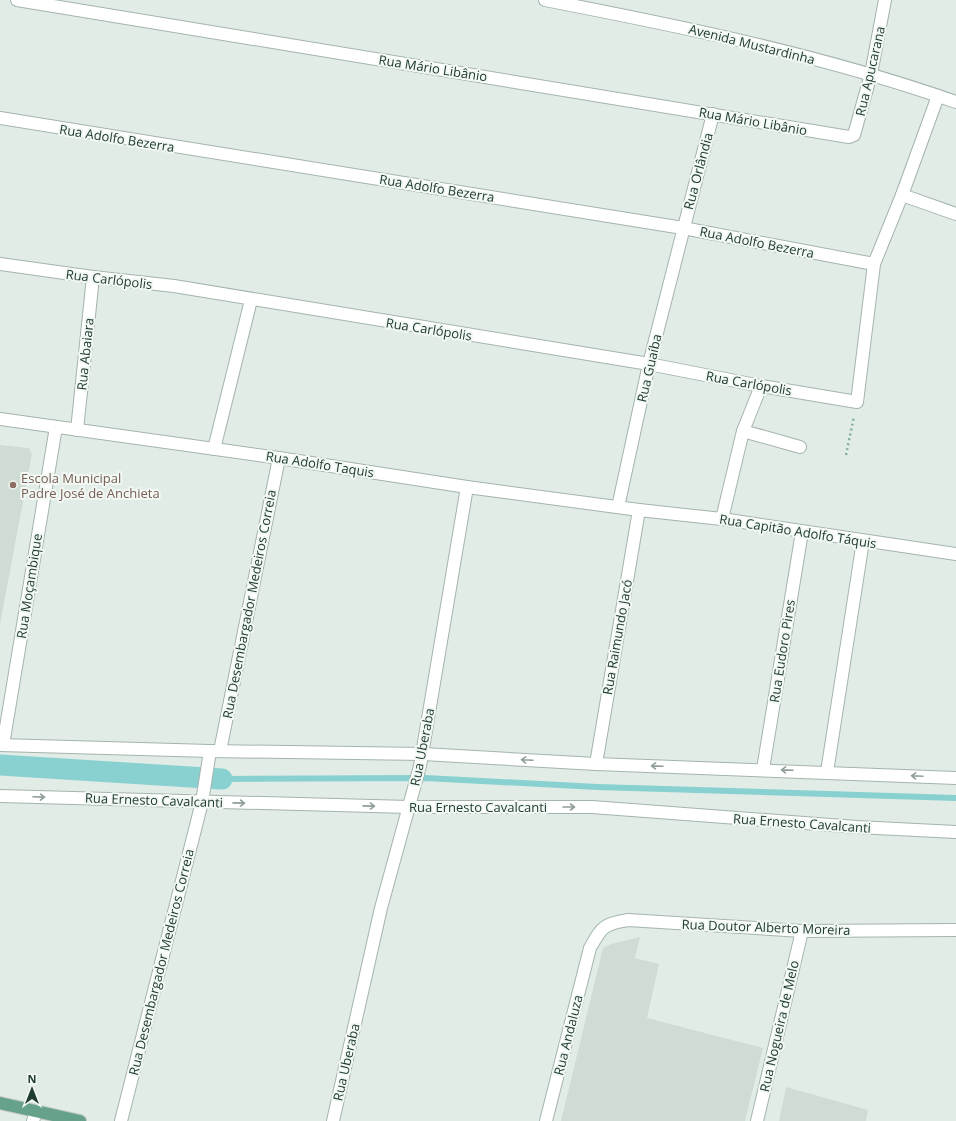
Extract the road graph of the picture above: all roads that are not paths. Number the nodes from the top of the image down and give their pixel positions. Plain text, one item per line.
1 (17, 0) edge
2 (545, 0) edge
3 (885, 0) edge
4 (871, 74) junction
5 (938, 96) junction
6 (956, 102) edge
7 (713, 114) junction
8 (0, 118) edge
9 (849, 137) joint
10 (902, 195) junction
11 (956, 214) edge
12 (683, 228) junction
13 (0, 264) edge
14 (874, 264) junction
15 (93, 277) junction
16 (251, 300) junction
17 (649, 364) junction
18 (761, 386) junction
19 (0, 419) edge
20 (56, 427) junction
21 (77, 430) junction
22 (743, 431) junction
23 (800, 446) dead end
24 (214, 449) junction
25 (279, 458) junction
26 (467, 487) junction
27 (618, 507) junction
28 (639, 510) junction
29 (722, 519) junction
30 (802, 532) junction
31 (863, 541) junction
32 (956, 554) edge
33 (1, 745) edge
34 (213, 754) junction
35 (423, 754) junction
36 (596, 764) junction
37 (763, 769) junction
38 (827, 772) junction
39 (956, 778) edge
40 (0, 796) edge
41 (202, 802) junction
42 (410, 803) junction
43 (956, 832) edge
44 (956, 930) edge
45 (802, 931) junction
46 (590, 948) joint
47 (0, 1103) edge
48 (34, 1116) edge
49 (80, 1121) edge
50 (121, 1121) edge
51 (333, 1121) edge
52 (546, 1121) edge
53 (757, 1121) edge

1 - 7 street, Rua Mário Libânio
2 - 4 street, Avenida Mustardinha
3 - 4 street, Rua Apucarana
4 - 5 street, Avenida Mustardinha
4 - 9 street, Rua Apucarana
5 - 6 street, Avenida Mustardinha
5 - 10 street
7 - 9 street, Rua Mário Libânio
7 - 12 street, Rua Orlândia
8 - 12 street, Rua Adolfo Bezerra
10 - 11 street
10 - 14 street
12 - 14 street, Rua Adolfo Bezerra
12 - 17 street, Rua Guaíba
13 - 15 street, Rua Carlópolis
14 - 18 street, Rua Carlópolis
15 - 16 street, Rua Carlópolis
15 - 21 street, Rua Abaiara
16 - 17 street, Rua Carlópolis
16 - 24 street
17 - 18 street, Rua Carlópolis
17 - 27 street, Rua Guaíba
18 - 22 street
19 - 20 street, Rua Adolfo Taquis
20 - 21 street, Rua Adolfo Taquis
20 - 33 street, Rua Moçambique
21 - 24 street, Rua Adolfo Taquis
22 - 23 street
22 - 29 street
24 - 25 street, Rua Adolfo Taquis
25 - 26 street, Rua Adolfo Taquis
25 - 34 street, Rua Desembargador Medeiros Correia
26 - 27 street, Rua Adolfo Taquis
26 - 35 street, Rua Uberaba
27 - 28 street, Rua Adolfo Taquis
28 - 29 street, Rua Capitão Adolfo Táquis
28 - 36 street, Rua Raimundo Jacó
29 - 30 street, Rua Capitão Adolfo Táquis
30 - 31 street, Rua Capitão Adolfo Táquis
30 - 37 street, Rua Eudoro Pires
31 - 32 street, Rua Capitão Adolfo Táquis
31 - 38 street
33 - 34 street
34 - 35 street
34 - 41 street, Rua Desembargador Medeiros Correia
36 -> 35 street
35 - 42 street, Rua Uberaba
37 -> 36 street
38 -> 37 street
39 -> 38 street
40 -> 41 street, Rua Ernesto Cavalcanti
41 -> 42 street, Rua Ernesto Cavalcanti
41 - 50 street, Rua Desembargador Medeiros Correia
42 -> 43 street, Rua Ernesto Cavalcanti
42 - 51 street, Rua Uberaba
44 - 45 street, Rua Doutor Alberto Moreira
45 - 46 street, Rua Doutor Alberto Moreira
45 - 53 street, Rua Nogueira de Melo
46 - 52 street, Rua Andaluza
47 - 48 main road
48 - 49 main road

